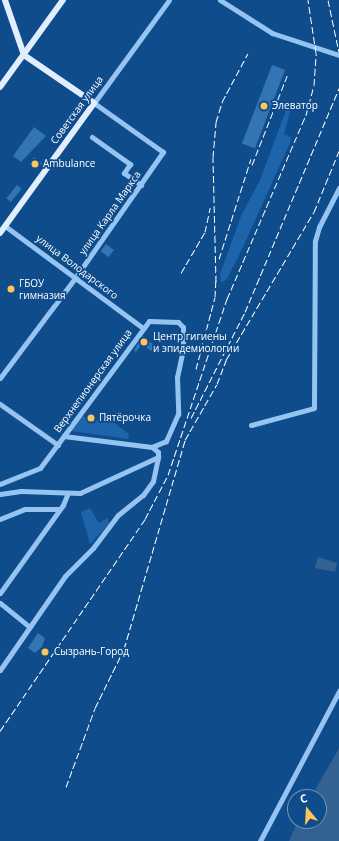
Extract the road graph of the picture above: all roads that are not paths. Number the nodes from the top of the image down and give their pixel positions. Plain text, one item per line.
1 (5, 0) edge
2 (63, 0) edge
3 (169, 0) edge
4 (220, 0) edge
5 (24, 55) junction
6 (339, 55) edge
7 (0, 87) edge
8 (94, 103) junction
9 (92, 137) dead end
10 (141, 185) junction
11 (339, 188) edge
12 (2, 224) edge
13 (0, 233) edge
14 (75, 278) junction
15 (143, 328) junction
16 (0, 378) edge
17 (0, 404) edge
18 (251, 425) dead end
19 (64, 436) junction
20 (58, 445) junction
21 (152, 447) junction
22 (158, 455) junction
23 (0, 484) edge
24 (0, 494) edge
25 (67, 495) junction
26 (59, 509) junction
27 (0, 520) edge
28 (0, 593) edge
29 (0, 603) edge
30 (30, 627) junction
31 (0, 670) edge
32 (339, 691) edge
33 (260, 841) edge

1 - 5 main road
2 - 5 main road
3 - 8 street, Советская улица
4 - 6 street
5 - 7 main road
5 - 8 main road
8 - 10 street, улица Карла Маркса
8 - 12 main road, Советская улица
9 - 10 street
10 - 14 street, улица Карла Маркса
11 - 18 street
12 - 13 main road, Советская улица
12 - 14 street, улица Володарского
14 - 15 street, улица Володарского
14 - 16 street, улица Карла Маркса
15 - 19 street, Верхнепионерская улица
15 - 21 street
17 - 20 street
19 - 20 street, Верхнепионерская улица
19 - 21 street
20 - 23 street, Верхнепионерская улица
21 - 22 street
22 - 25 street
22 - 30 street
24 - 25 street
25 - 26 street
26 - 27 street
26 - 28 street
29 - 30 street
30 - 31 street
32 - 33 street

